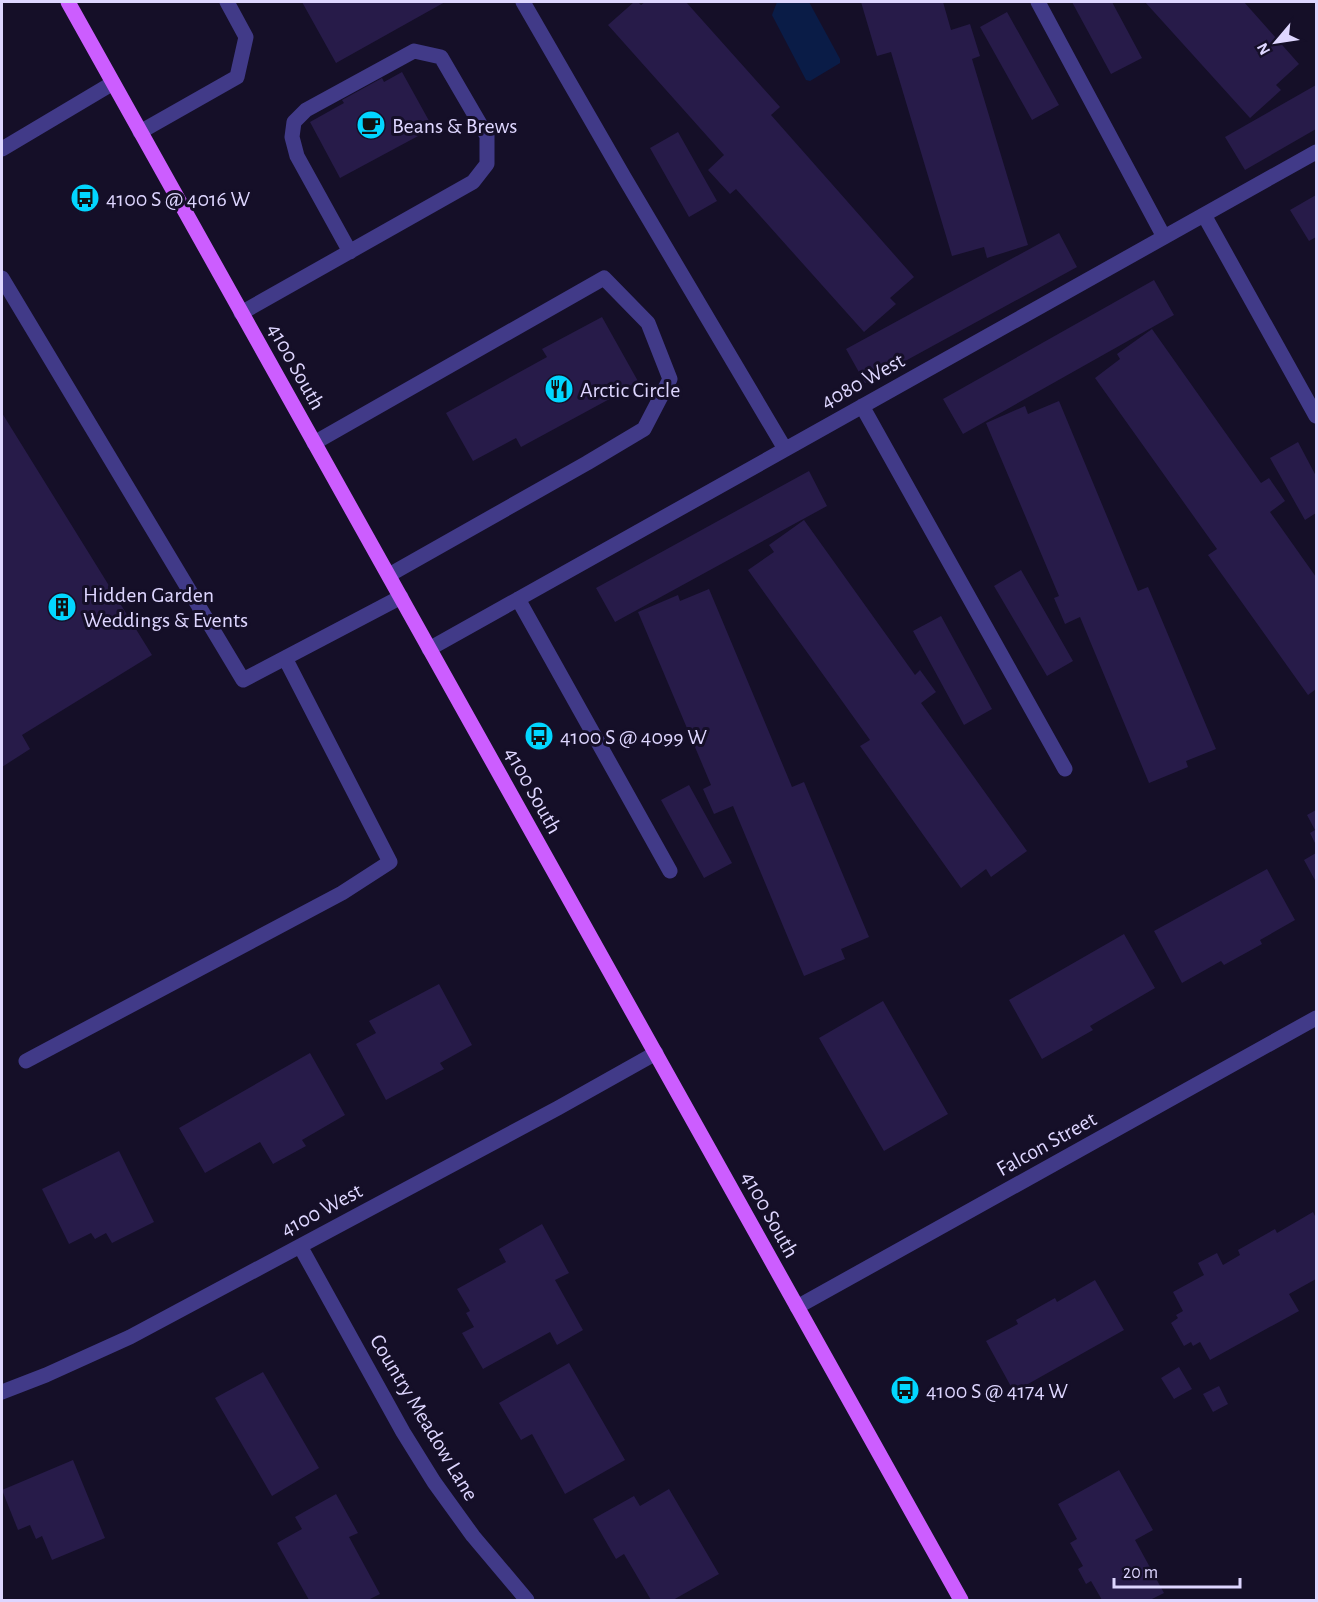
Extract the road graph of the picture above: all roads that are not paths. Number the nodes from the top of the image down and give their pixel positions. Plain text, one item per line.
1 (68, 2) edge
2 (227, 2) edge
3 (524, 2) edge
4 (1038, 2) edge
5 (113, 83) junction
6 (140, 132) junction
7 (2, 149) edge
8 (1317, 152) edge
9 (1204, 215) junction
10 (1164, 237) junction
11 (350, 252) junction
12 (2, 278) edge
13 (241, 313) junction
14 (862, 406) junction
15 (1317, 416) edge
16 (314, 442) junction
17 (785, 449) junction
18 (388, 575) junction
19 (401, 597) junction
20 (518, 598) junction
21 (429, 649) junction
22 (285, 658) junction
23 (1065, 769) dead end
24 (670, 871) dead end
25 (1315, 1023) edge
26 (656, 1053) junction
27 (26, 1061) dead end
28 (300, 1246) junction
29 (797, 1307) junction
30 (2, 1392) edge
31 (527, 1600) edge
32 (961, 1600) edge

1 - 5 main road, 4100 South
2 - 6 street
3 - 17 street
4 - 10 street
5 - 6 main road, 4100 South
5 - 7 street
6 - 13 main road, 4100 South
8 - 9 street, 4080 West
9 - 10 street, 4080 West
9 - 15 street
10 - 14 street, 4080 West
11 - 11 street
11 - 13 street
12 - 22 street
13 - 16 main road, 4100 South
14 - 17 street, 4080 West
14 - 23 street
16 - 18 main road, 4100 South
16 - 18 street
17 - 20 street, 4080 West
18 - 19 main road, 4100 South
19 - 21 main road, 4100 South
19 - 22 street
20 - 21 street, 4080 West
20 - 24 street
21 - 26 main road, 4100 South
22 - 27 street
25 - 29 street, Falcon Street
26 - 28 street, 4100 West
26 - 29 main road, 4100 South
28 - 30 street, 4100 West
28 - 31 street, Country Meadow Lane
29 - 32 main road, 4100 South

